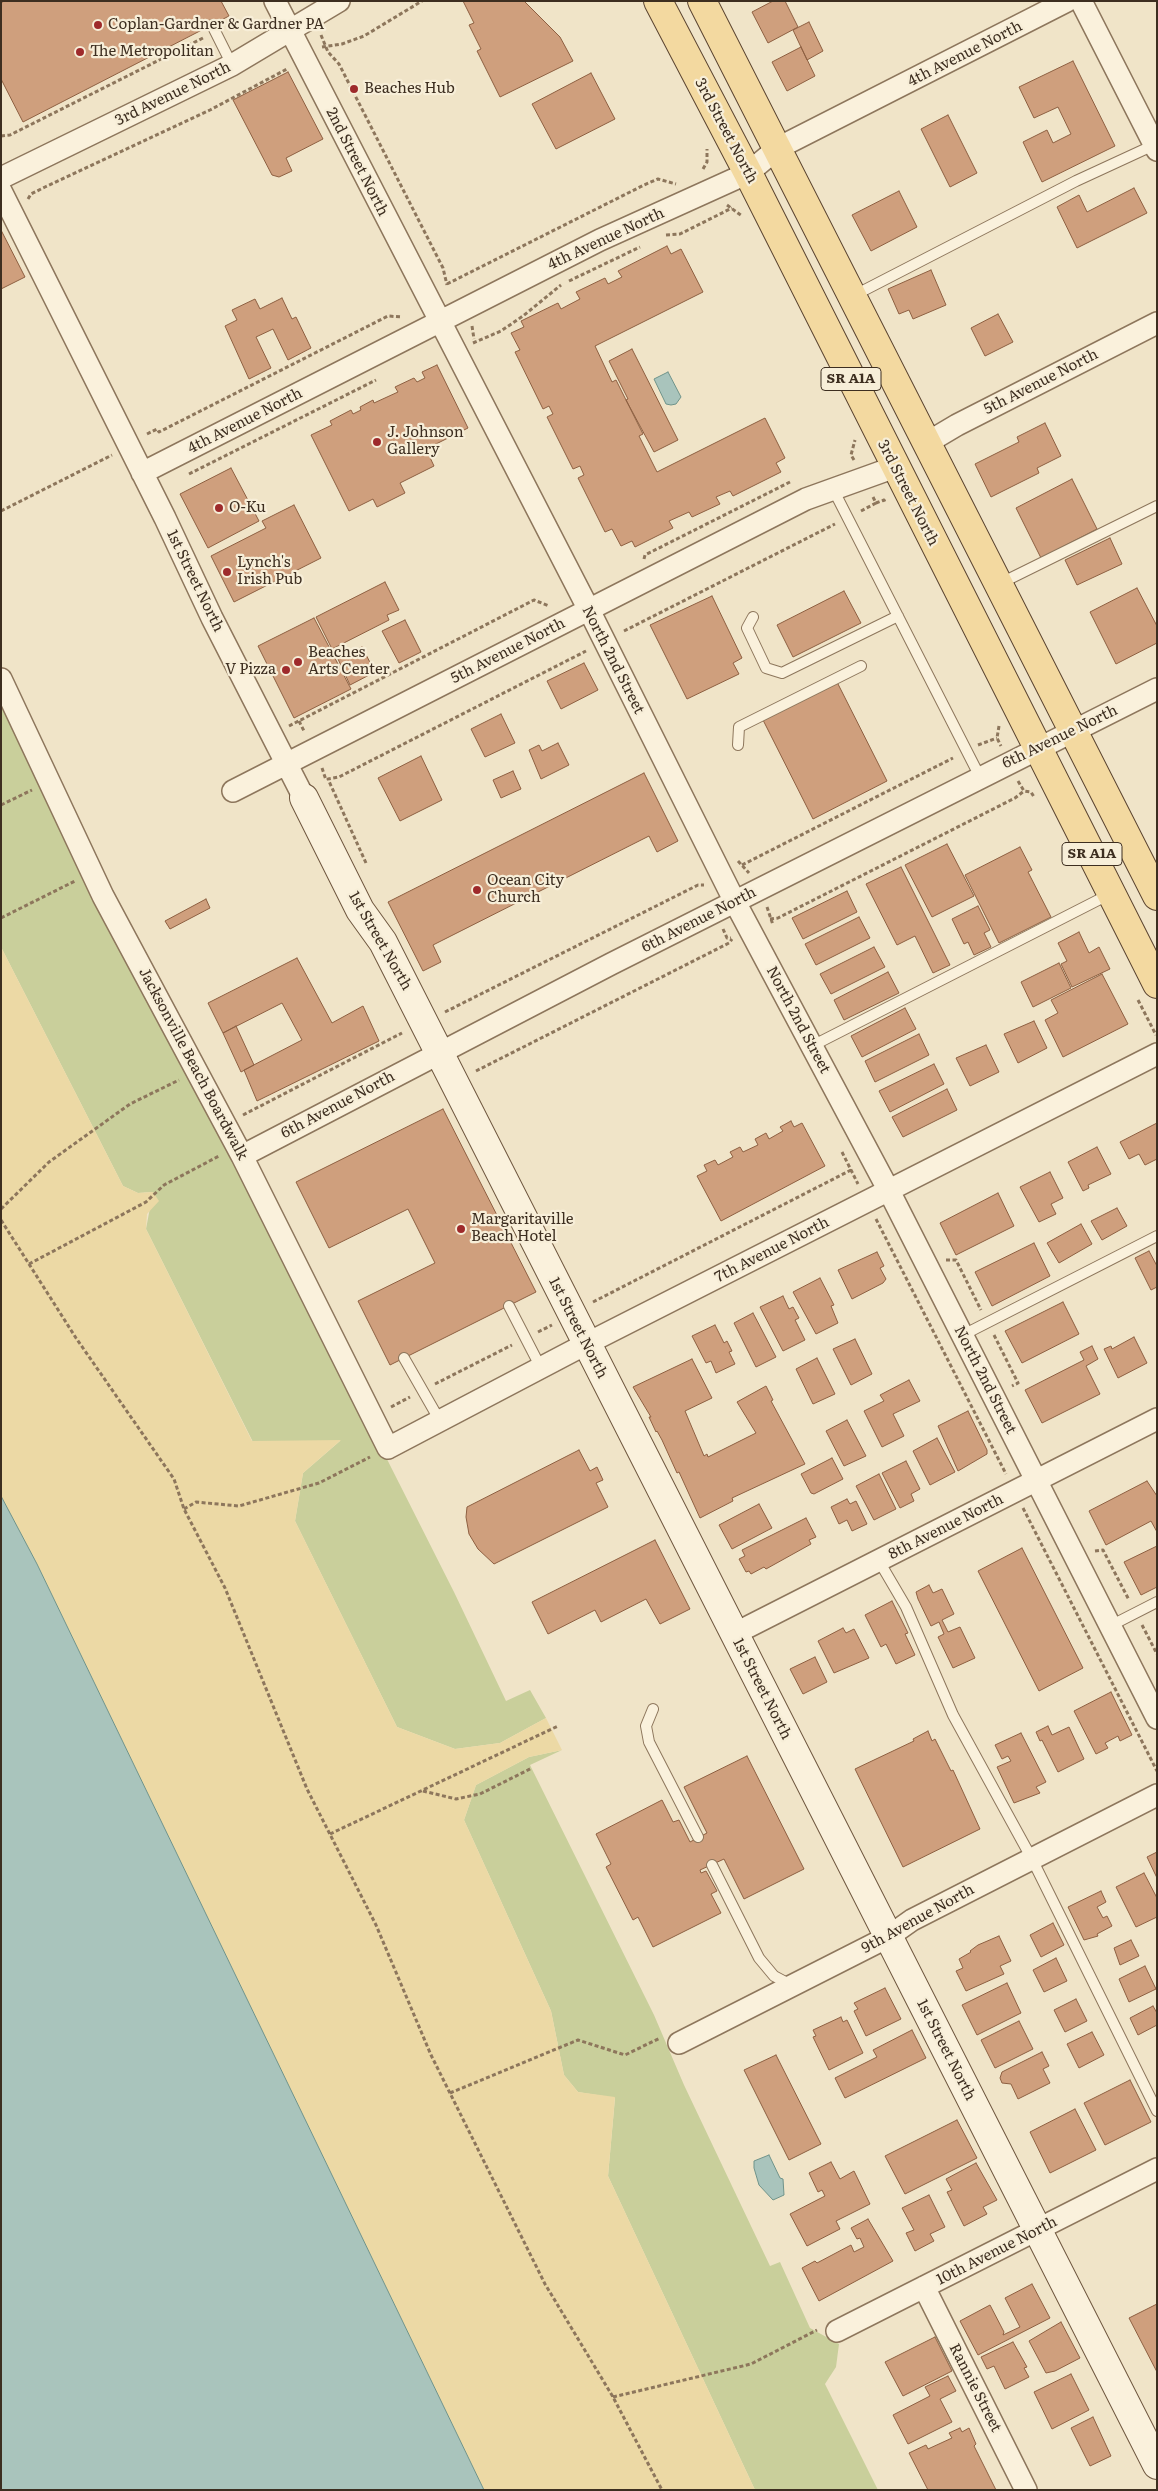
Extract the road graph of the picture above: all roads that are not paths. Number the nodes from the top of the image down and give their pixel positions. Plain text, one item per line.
1 (275, 1) edge
2 (339, 1) edge
3 (658, 1) edge
4 (1067, 1) edge
5 (1081, 1) edge
6 (704, 2) edge
7 (214, 29) road end
8 (283, 36) junction
9 (232, 65) junction
10 (778, 148) junction
11 (1155, 148) edge
12 (748, 173) junction
13 (1, 178) edge
14 (1, 191) edge
15 (852, 296) junction
16 (440, 322) junction
17 (1157, 323) edge
18 (925, 444) junction
19 (895, 467) junction
20 (142, 473) junction
21 (832, 488) junction
22 (1157, 506) edge
23 (998, 584) junction
24 (584, 601) junction
25 (898, 616) junction
26 (753, 617) dead end
27 (861, 666) dead end
28 (1, 680) edge
29 (1157, 689) edge
30 (1074, 732) junction
31 (738, 745) dead end
32 (1038, 747) junction
33 (288, 764) junction
34 (980, 777) junction
35 (234, 791) dead end
36 (304, 798) joint
37 (1111, 893) junction
38 (1157, 896) edge
39 (735, 902) junction
40 (1157, 984) edge
41 (812, 1046) junction
42 (439, 1052) junction
43 (1157, 1054) edge
44 (240, 1151) junction
45 (889, 1191) junction
46 (1157, 1236) edge
47 (508, 1306) dead end
48 (963, 1335) junction
49 (586, 1344) junction
50 (404, 1358) dead end
51 (542, 1368) junction
52 (1157, 1419) edge
53 (440, 1421) junction
54 (388, 1448) joint
55 (1036, 1482) junction
56 (879, 1561) junction
57 (1157, 1602) edge
58 (1110, 1626) junction
59 (734, 1634) junction
60 (653, 1709) dead end
61 (1157, 1718) edge
62 (1157, 1795) edge
63 (698, 1837) dead end
64 (1032, 1859) junction
65 (712, 1865) dead end
66 (888, 1937) junction
67 (792, 1985) junction
68 (671, 2039) road end
69 (1157, 2111) edge
70 (1157, 2170) edge
71 (1038, 2231) junction
72 (924, 2287) junction
73 (827, 2330) road end
74 (1157, 2465) edge
75 (1026, 2490) edge

1 - 8 street, 2nd Street North
2 - 8 street, 3rd Avenue North
3 - 12 main road, 3rd Street North / SR A1A
4 - 10 street, 4th Avenue North
5 - 11 street
6 - 10 main road, SR A1A
7 - 9 lane
8 - 9 street, 3rd Avenue North
8 - 16 street, 2nd Street North
9 - 13 street, 3rd Avenue North
10 - 12 street, 4th Avenue North
10 - 15 main road, SR A1A
11 - 15 lane
12 - 16 street, 4th Avenue North
12 - 19 main road, 3rd Street North / SR A1A
14 - 20 street, 1st Street North
15 - 18 main road, SR A1A
16 - 20 street, 4th Avenue North
16 - 24 street, North 2nd Street
17 - 18 street, 5th Avenue North
18 - 23 main road, SR A1A
19 - 21 street, 5th Avenue North
19 - 32 main road, 3rd Street North / SR A1A
20 - 33 street, 1st Street North
21 - 24 street, 5th Avenue North
21 - 25 lane
22 - 23 lane
23 - 30 main road, SR A1A
24 - 33 street, 5th Avenue North
24 - 39 street, North 2nd Street
25 - 26 lane
25 - 34 lane
27 - 31 lane
28 - 44 street, Jacksonville Beach Boardwalk
29 - 30 street, 6th Avenue North
30 - 32 street, 6th Avenue North
30 - 38 main road, SR A1A
32 - 34 street, 6th Avenue North
32 - 37 main road, 3rd Street North / SR A1A
33 - 35 street, 5th Avenue North
33 - 36 street, 1st Street North
34 - 39 street, 6th Avenue North
36 - 42 street, 1st Street North
37 - 40 main road, 3rd Street North / SR A1A
37 - 41 lane
39 - 41 street, North 2nd Street
39 - 42 street, 6th Avenue North
41 - 45 street, North 2nd Street
42 - 44 street, 6th Avenue North
42 - 49 street, 1st Street North
43 - 45 street, 7th Avenue North
44 - 54 street, Jacksonville Beach Boardwalk
45 - 48 street, North 2nd Street
45 - 49 street, 7th Avenue North
46 - 48 lane
47 - 51 lane
48 - 55 street, North 2nd Street
49 - 51 street, 7th Avenue North
49 - 59 street, 1st Street North
50 - 53 lane
51 - 53 street, 7th Avenue North
52 - 55 street, 8th Avenue North
53 - 54 street, 7th Avenue North
55 - 56 street, 8th Avenue North
55 - 58 street, North 2nd Street
56 - 59 street, 8th Avenue North
56 - 64 lane
57 - 58 lane
58 - 61 street, North 2nd Street
59 - 66 street, 1st Street North
60 - 63 lane
62 - 64 street, 9th Avenue North
64 - 66 street, 9th Avenue North
64 - 69 lane
65 - 67 lane
66 - 67 street, 9th Avenue North
66 - 71 street, 1st Street North
67 - 68 street, 9th Avenue North
70 - 71 street, 10th Avenue North
71 - 72 street, 10th Avenue North
71 - 74 street, 1st Street North
72 - 73 street, 10th Avenue North
72 - 75 street, Rannie Street

